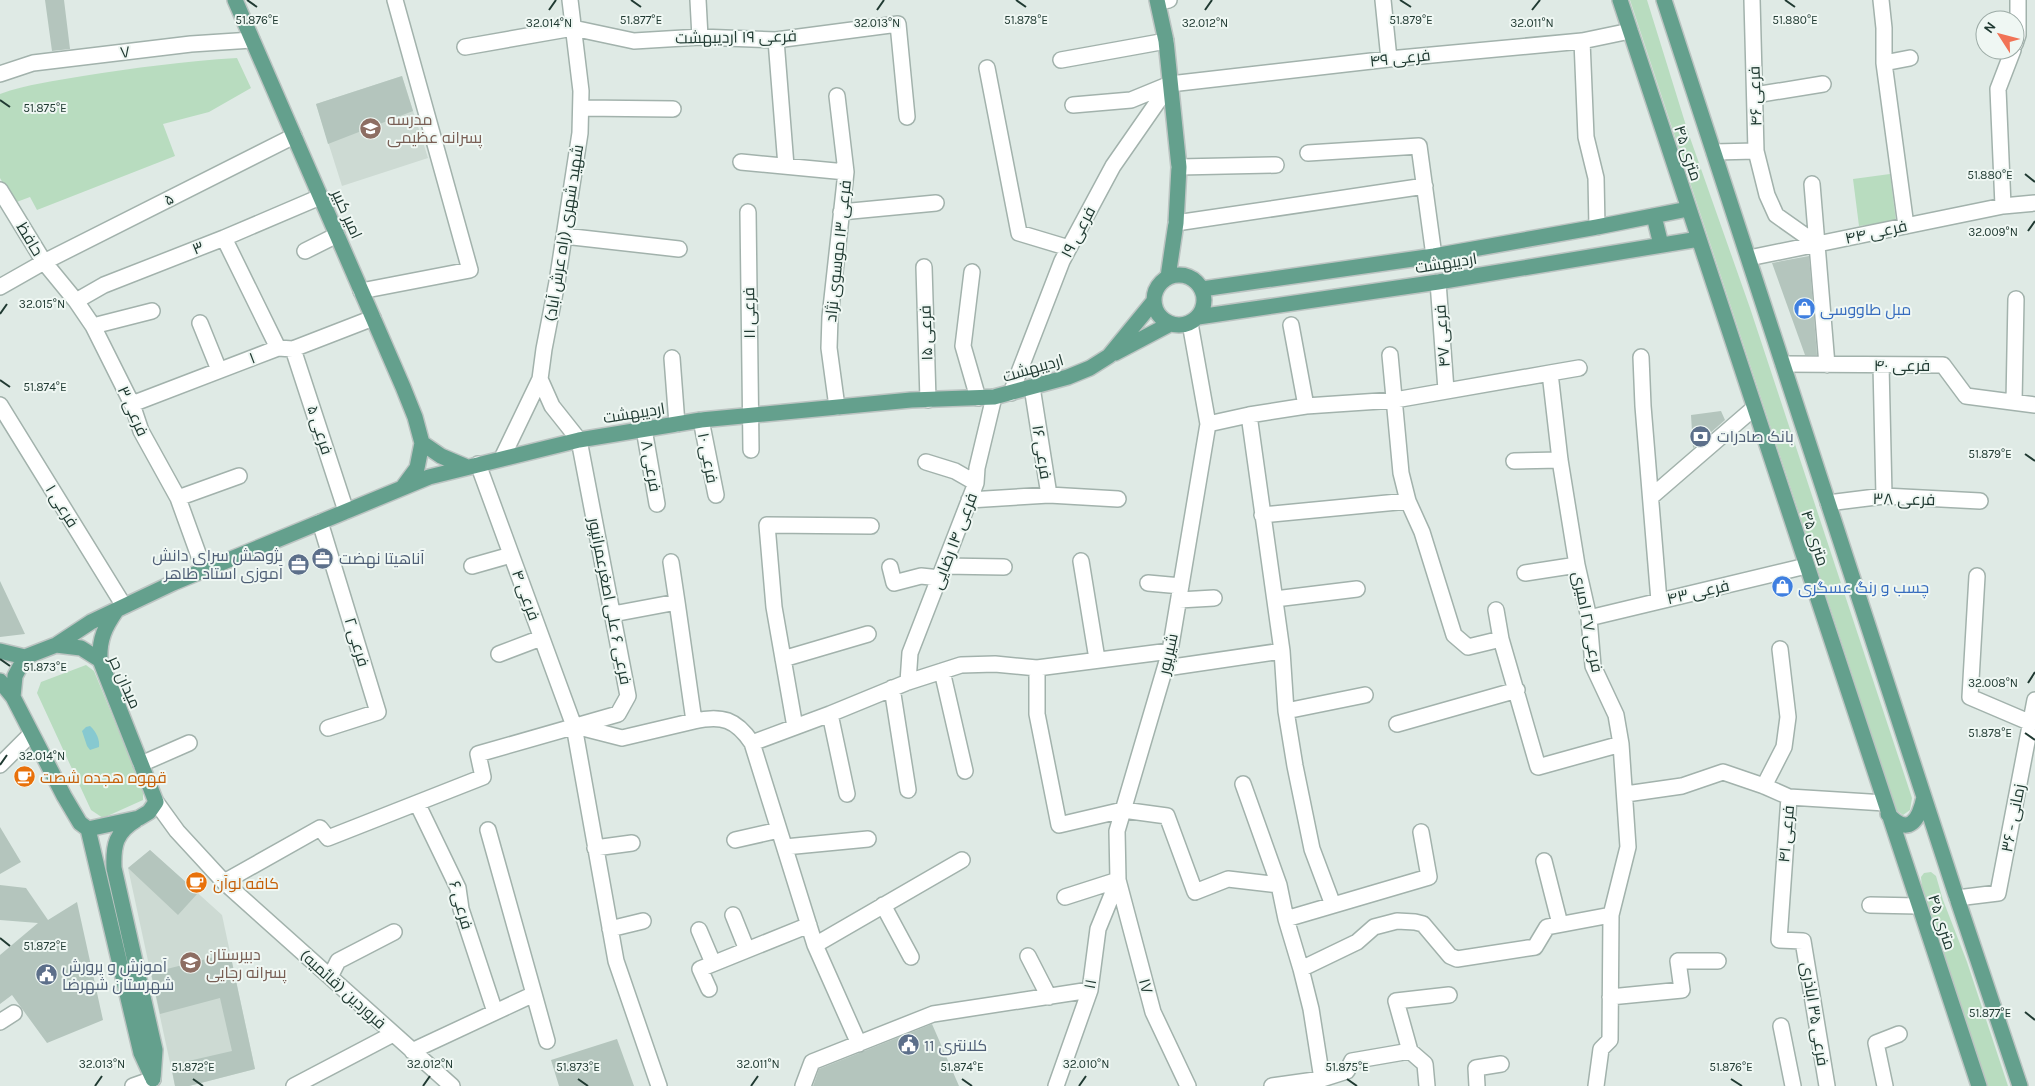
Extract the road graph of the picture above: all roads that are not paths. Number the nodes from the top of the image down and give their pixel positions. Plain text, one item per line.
1 (235, 0) edge
2 (395, 0) edge
3 (570, 0) edge
4 (698, 0) edge
5 (1383, 0) edge
6 (1620, 0) edge
7 (1664, 0) edge
8 (1752, 0) edge
9 (1881, 0) edge
10 (1161, 1) edge
11 (573, 28) junction
12 (1630, 31) junction
13 (700, 37) junction
14 (252, 40) junction
15 (776, 40) junction
16 (1166, 41) junction
17 (1582, 41) junction
18 (465, 47) dead end
19 (1910, 58) dead end
20 (1389, 59) junction
21 (1061, 60) dead end
22 (2008, 60) edge
23 (1884, 63) junction
24 (987, 68) dead end
25 (0, 74) edge
26 (1170, 84) junction
27 (1823, 84) dead end
28 (1755, 95) junction
29 (837, 96) dead end
30 (1073, 105) dead end
31 (581, 108) junction
32 (673, 109) dead end
33 (907, 117) dead end
34 (294, 136) junction
35 (1756, 151) junction
36 (1714, 152) junction
37 (1308, 153) dead end
38 (741, 162) dead end
39 (1276, 165) dead end
40 (786, 166) junction
41 (1179, 167) junction
42 (846, 172) junction
43 (1812, 184) dead end
44 (1425, 186) junction
45 (0, 190) edge
46 (320, 197) junction
47 (936, 203) dead end
48 (2035, 203) edge
49 (2003, 206) junction
50 (1688, 209) junction
51 (748, 212) dead end
52 (841, 212) junction
53 (1654, 216) junction
54 (1176, 223) junction
55 (1906, 226) junction
56 (1597, 227) junction
57 (337, 235) junction
58 (564, 236) junction
59 (224, 238) junction
60 (1699, 239) junction
61 (1817, 244) junction
62 (1661, 245) junction
63 (1069, 248) junction
64 (678, 249) dead end
65 (305, 251) dead end
66 (1434, 256) junction
67 (1749, 258) junction
68 (44, 262) junction
69 (924, 267) dead end
70 (972, 272) dead end
71 (1168, 277) junction
72 (1438, 282) junction
73 (0, 287) edge
74 (1202, 289) junction
75 (361, 291) junction
76 (2016, 299) dead end
77 (76, 301) junction
78 (1154, 301) junction
79 (152, 311) dead end
80 (373, 318) junction
81 (1194, 320) junction
82 (200, 323) dead end
83 (1170, 324) junction
84 (1291, 325) dead end
85 (93, 326) junction
86 (278, 348) junction
87 (293, 349) junction
88 (1390, 355) dead end
89 (1109, 356) junction
90 (1641, 357) dead end
91 (672, 358) dead end
92 (1783, 364) junction
93 (1827, 365) junction
94 (1881, 365) junction
95 (1579, 368) dead end
96 (219, 370) junction
97 (1550, 373) junction
98 (540, 379) junction
99 (1032, 387) junction
100 (1446, 390) junction
101 (1011, 393) junction
102 (994, 397) junction
103 (978, 398) junction
104 (928, 400) junction
105 (1395, 400) junction
106 (2014, 402) junction
107 (132, 404) junction
108 (2035, 405) edge
109 (0, 406) edge
110 (1306, 406) junction
111 (837, 407) junction
112 (1754, 408) junction
113 (750, 415) junction
114 (1249, 415) junction
115 (701, 420) junction
116 (677, 424) junction
117 (1208, 424) junction
118 (644, 429) junction
119 (579, 440) junction
120 (422, 443) junction
121 (751, 450) dead end
122 (502, 458) junction
123 (1560, 460) junction
124 (1514, 461) dead end
125 (926, 462) dead end
126 (473, 466) junction
127 (239, 476) dead end
128 (976, 483) junction
129 (402, 488) junction
130 (716, 495) dead end
131 (1049, 495) junction
132 (1884, 496) junction
133 (1651, 497) junction
134 (178, 498) junction
135 (1118, 499) dead end
136 (969, 500) junction
137 (1408, 501) junction
138 (1980, 501) dead end
139 (1828, 503) junction
140 (657, 504) dead end
141 (346, 511) junction
142 (1262, 515) junction
143 (320, 522) junction
144 (871, 526) dead end
145 (511, 554) junction
146 (1082, 561) dead end
147 (671, 562) dead end
148 (1577, 565) junction
149 (472, 566) dead end
150 (1806, 566) junction
151 (890, 567) dead end
152 (1004, 567) dead end
153 (204, 570) junction
154 (942, 572) junction
155 (1526, 573) dead end
156 (1977, 576) dead end
157 (1148, 583) dead end
158 (1356, 589) dead end
159 (1180, 593) junction
160 (1214, 598) dead end
161 (1275, 599) junction
162 (1660, 601) junction
163 (677, 602) junction
164 (120, 608) junction
165 (1496, 610) dead end
166 (613, 614) junction
167 (1589, 618) junction
168 (868, 634) dead end
169 (541, 638) junction
170 (1501, 639) junction
171 (56, 645) junction
172 (1780, 649) dead end
173 (0, 651) edge
174 (1170, 651) junction
175 (1282, 651) junction
176 (499, 654) dead end
177 (25, 658) junction
178 (783, 659) junction
179 (1097, 659) junction
180 (100, 660) junction
181 (1037, 668) junction
182 (1166, 668) junction
183 (942, 671) junction
184 (0, 681) edge
185 (908, 682) junction
186 (892, 688) junction
187 (1517, 690) junction
188 (1364, 695) dead end
189 (13, 697) junction
190 (2035, 701) edge
191 (1286, 711) junction
192 (830, 714) junction
193 (694, 721) junction
194 (2031, 722) junction
195 (1398, 724) dead end
196 (574, 726) junction
197 (795, 727) junction
198 (328, 728) dead end
199 (31, 734) junction
200 (189, 743) dead end
201 (752, 743) junction
202 (1621, 744) junction
203 (141, 764) junction
204 (0, 765) edge
205 (965, 771) dead end
206 (1243, 784) dead end
207 (1764, 786) junction
208 (908, 790) dead end
209 (847, 794) dead end
210 (1626, 794) junction
211 (1789, 797) junction
212 (1924, 797) junction
213 (156, 802) junction
214 (417, 802) junction
215 (1886, 809) junction
216 (1124, 810) junction
217 (139, 818) junction
218 (88, 830) junction
219 (488, 830) dead end
220 (780, 830) junction
221 (1421, 832) dead end
222 (868, 839) dead end
223 (735, 840) dead end
224 (632, 843) dead end
225 (785, 847) junction
226 (595, 848) junction
227 (962, 860) dead end
228 (1544, 861) dead end
229 (1118, 880) junction
230 (224, 882) junction
231 (1279, 885) junction
232 (1065, 897) dead end
233 (1956, 898) junction
234 (884, 905) junction
235 (1333, 905) junction
236 (1870, 905) dead end
237 (1918, 906) junction
238 (733, 915) dead end
239 (1611, 915) junction
240 (1286, 919) junction
241 (643, 921) dead end
242 (1560, 924) junction
243 (809, 925) junction
244 (610, 929) junction
245 (700, 930) dead end
246 (394, 932) dead end
247 (1804, 941) joint
248 (815, 945) junction
249 (747, 950) junction
250 (1028, 956) dead end
251 (911, 957) dead end
252 (1718, 961) dead end
253 (713, 964) junction
254 (1301, 968) junction
255 (330, 977) junction
256 (709, 989) dead end
257 (1090, 990) junction
258 (534, 994) junction
259 (1450, 994) dead end
260 (1610, 996) junction
261 (1049, 997) junction
262 (495, 1012) junction
263 (14, 1013) dead end
264 (0, 1022) edge
265 (1781, 1026) dead end
266 (393, 1034) junction
267 (1899, 1034) dead end
268 (547, 1041) dead end
269 (859, 1044) junction
270 (412, 1051) junction
271 (1410, 1051) junction
272 (1501, 1064) dead end
273 (1322, 1079) junction
274 (154, 1083) edge
275 (133, 1086) edge
276 (294, 1086) edge
277 (452, 1086) edge
278 (660, 1086) edge
279 (803, 1086) edge
280 (1056, 1086) edge
281 (1188, 1086) edge
282 (1272, 1086) edge
283 (1427, 1086) edge
284 (1477, 1086) edge
285 (1596, 1086) edge
286 (1792, 1086) edge
287 (1827, 1086) edge
288 (1885, 1086) edge
289 (1978, 1086) edge
290 (2020, 1086) edge

1 - 14 main road, امیر کبیر
2 - 75 street
3 - 11 street, شهید شهری (راه عرش آباد)
4 - 13 street
5 - 20 street
6 - 12 main road, ۴۵ متری
7 - 36 main road, ۴۵ متری
8 - 28 street, فرعی ۴۶
9 - 23 street
10 - 16 main road, اردیبهشت
11 - 13 street, فرعی ۱۹ اردیبهشت
11 - 18 street
11 - 31 street, شهید شهری (راه عرش آباد)
12 - 17 street, فرعی ۴۹
12 - 50 main road, ۴۵ متری
13 - 15 street, فرعی ۱۹ اردیبهشت
14 - 25 street, ۷
14 - 34 main road, امیر کبیر
15 - 33 street, فرعی ۱۹ اردیبهشت
15 - 40 street
16 - 21 street
16 - 26 main road, اردیبهشت
17 - 20 street, فرعی ۴۹
17 - 56 street
19 - 23 street
20 - 26 street, فرعی ۴۹
22 - 49 street
23 - 55 street
24 - 63 street
26 - 30 street, فرعی ۴۹
26 - 41 main road, اردیبهشت
26 - 63 street, فرعی ۱۹
27 - 28 street
28 - 35 street, فرعی ۴۶
29 - 42 street, فرعی ۱‍۳ موسوی نژاد
31 - 32 street
31 - 58 street, شهید شهری (راه عرش آباد)
34 - 46 main road, امیر کبیر
34 - 68 street, ۵
35 - 36 street
35 - 61 street, فرعی ۴۶
36 - 67 main road, ۴۵ متری
37 - 44 street
38 - 40 street
39 - 41 street
40 - 42 street
41 - 54 main road, اردیبهشت
42 - 52 street, فرعی ۱‍۳ موسوی نژاد
43 - 61 street
44 - 54 street
44 - 66 street
45 - 68 street, حافظ
46 - 57 main road, امیر کبیر
46 - 59 street, ۳
47 - 52 street
48 - 49 street, فرعی ۴۴
49 - 55 street, فرعی ۴۴
50 - 53 main road, اردیبهشت
50 - 60 main road, ۴۵ متری
51 - 113 street, فرعی ۱۱
52 - 111 street, فرعی ۱‍۳ موسوی نژاد
53 - 56 main road, اردیبهشت
53 - 62 main road
54 - 71 main road, اردیبهشت
55 - 61 street, فرعی ۴۴
56 - 66 main road, اردیبهشت
57 - 65 street
57 - 75 main road, امیر کبیر
58 - 64 street
58 - 98 street, شهید شهری (راه عرش آباد)
59 - 77 street, ۳
59 - 86 street
60 - 62 main road, اردیبهشت
60 - 112 main road, ۴۵ متری
61 - 67 street, فرعی ۴۴
61 - 93 street
62 - 72 main road, اردیبهشت
63 - 101 street, فرعی ۱۹
66 - 74 main road, اردیبهشت
67 - 92 main road, ۴۵ متری
68 - 73 street, ۵
68 - 77 street, فرعی ۳
69 - 104 street, فرعی ۱۵
70 - 103 street
71 - 74 main road
71 - 78 main road, اردیبهشت
72 - 81 main road, اردیبهشت
72 - 100 street, فرعی ۴۷
74 - 81 main road
75 - 80 main road, امیر کبیر
76 - 106 street
77 - 85 street, فرعی ۳
78 - 83 main road
78 - 89 main road, اردیبهشت
79 - 85 street
80 - 87 street, ۱
80 - 120 main road, امیر کبیر
81 - 83 main road, اردیبهشت
81 - 117 street, شیرپور
82 - 96 street
83 - 89 main road
84 - 110 street
85 - 107 street, فرعی ۳
86 - 87 street, ۱
86 - 96 street, ۱
87 - 141 street, فرعی ۵
88 - 105 street
89 - 99 main road, اردیبهشت
90 - 133 street
91 - 116 street
92 - 93 street, فرعی ۴۰
92 - 139 main road, ۴۵ متری
93 - 94 street, فرعی ۴۰
94 - 106 street, فرعی ۴۰
94 - 132 street
95 - 97 street
96 - 107 street, ۱
97 - 100 street
97 - 123 street, فرعی ۲۷ امیری
98 - 119 street
98 - 122 street, شهید شهری (راه عرش آباد)
99 - 101 main road, اردیبهشت
99 - 131 street, فرعی ۱۶
100 - 105 street
101 - 102 main road, اردیبهشت
102 - 103 main road, اردیبهشت
102 - 128 street, فرعی ۱۴ رضایی
103 - 104 main road, اردیبهشت
104 - 111 main road, اردیبهشت
105 - 110 street
105 - 137 street
106 - 108 street, فرعی ۴۰
107 - 134 street, فرعی ۳
109 - 164 street, فرعی ۱
110 - 114 street
111 - 113 main road, اردیبهشت
112 - 133 street
112 - 150 main road, ۴۵ متری
113 - 115 main road, اردیبهشت
113 - 121 street, فرعی ۱۱
114 - 117 street
114 - 142 street
115 - 116 main road, اردیبهشت
115 - 130 street, فرعی ۱۰
116 - 118 main road, اردیبهشت
117 - 159 street, شیرپور
118 - 119 main road, اردیبهشت
118 - 140 street, فرعی ۸
119 - 122 main road, اردیبهشت
119 - 166 street, فرعی ۶ علی اصغرعمرانپور
120 - 126 main road
120 - 129 main road
122 - 126 main road, اردیبهشت
123 - 124 street
123 - 148 street, فرعی ۲۷ امیری
125 - 128 street
126 - 129 main road, اردیبهشت
126 - 145 street, فرعی ۴
127 - 134 street
128 - 136 street, فرعی ۱۴ رضایی
129 - 141 main road, اردیبهشت
131 - 135 street
131 - 136 street, فرعی ۱۶
132 - 138 street, فرعی ۳۸
132 - 139 street, فرعی ۳۸
133 - 162 street
134 - 153 street, فرعی ۳
136 - 154 street, فرعی ۱۴ رضایی
137 - 142 street
137 - 170 street
139 - 212 main road, ۴۵ متری
141 - 143 main road, اردیبهشت
142 - 161 street
143 - 153 main road, اردیبهشت
143 - 198 street, فرعی ۲
144 - 178 street
145 - 149 street
145 - 169 street, فرعی ۴
146 - 179 street
147 - 163 street
148 - 155 street
148 - 167 street, فرعی ۲۷ امیری
150 - 162 street, فرعی ۴۳
150 - 215 main road, ۴۵ متری
151 - 154 street
152 - 154 street
153 - 164 main road, اردیبهشت
154 - 185 street, فرعی ۱۴ رضایی
156 - 194 street
157 - 159 street
158 - 161 street
159 - 160 street
159 - 174 street, شیرپور
161 - 175 street
162 - 167 street, فرعی ۴۳
163 - 166 street
163 - 193 street
164 - 171 main road, اردیبهشت
164 - 180 main road
165 - 170 street
166 - 196 street, فرعی ۶ علی اصغرعمرانپور
167 - 202 street, فرعی ۲۷ امیری
168 - 178 street
169 - 176 street
169 - 196 street, فرعی ۴
170 - 187 street
171 - 177 main road
171 - 180 main road, میدان حر
172 - 207 street
173 - 177 main road
174 - 179 street
174 - 182 street, شیرپور
175 - 182 street
175 - 191 street
177 - 189 main road
178 - 197 street
179 - 181 street
180 - 203 main road, میدان حر
181 - 183 street
181 - 216 street
182 - 216 street, شیرپور
183 - 185 street
183 - 205 street
184 - 189 main road
185 - 186 street
186 - 192 street
186 - 208 street
187 - 195 street
187 - 202 street
188 - 191 street
189 - 199 main road
190 - 194 street, ۳۶ - زمانی
191 - 235 street
192 - 197 street
192 - 209 street
193 - 196 street
193 - 201 street
194 - 233 street, ۳۶ - زمانی
196 - 214 street, فرعی ۶ علی اصغرعمرانپور
196 - 226 street, فرعی ۴
197 - 201 street
199 - 204 street
199 - 218 main road
200 - 203 street
201 - 220 street
202 - 210 street, فرعی ۲۷ امیری
203 - 213 main road, میدان حر
206 - 231 street
207 - 210 street
207 - 211 street
210 - 239 street, فرعی ۲۷ امیری
211 - 215 street, فرعی ۴۱
211 - 247 street, فرعی ۴۱
212 - 215 main road
212 - 233 main road, ۴۵ متری
213 - 217 main road
213 - 230 street, فروردین (قائمیه)
214 - 230 street
214 - 262 street, فرعی ۶
215 - 237 main road, ۴۵ متری
216 - 229 street, شیرپور
216 - 231 street
217 - 218 main road
217 - 274 main road
218 - 274 main road
219 - 258 street
220 - 223 street
220 - 225 street
221 - 235 street
222 - 225 street
224 - 226 street
225 - 243 street
226 - 244 street, فرعی ۴
227 - 234 street
228 - 242 street
229 - 232 street
229 - 257 street, ۱۱
229 - 281 street, ۱۷
230 - 255 street, فروردین (قائمیه)
231 - 240 street
233 - 290 main road, ۴۵ متری
234 - 248 street
234 - 251 street
235 - 240 street
236 - 237 street
237 - 289 main road, ۴۵ متری
238 - 249 street
239 - 242 street
239 - 260 street, فرعی ۲۷ امیری
240 - 254 street
241 - 244 street
242 - 254 street
243 - 248 street
243 - 249 street
244 - 278 street, فرعی ۴
245 - 253 street
246 - 255 street
247 - 287 street, فرعی ۳۵ اباذری
248 - 269 street
249 - 253 street
250 - 261 street
252 - 260 street
253 - 256 street
254 - 273 street
255 - 266 street, فروردین (قائمیه)
257 - 261 street
257 - 280 street, ۱۱
258 - 262 street
258 - 268 street
259 - 271 street
260 - 285 street, فرعی ۲۷ امیری
261 - 269 street
262 - 270 street
263 - 264 street
265 - 286 street
266 - 270 street, فروردین (قائمیه)
266 - 276 street
267 - 288 street
269 - 279 street
270 - 277 street, فروردین (قائمیه)
271 - 273 street
271 - 283 street
272 - 284 street
273 - 282 street
274 - 275 street

